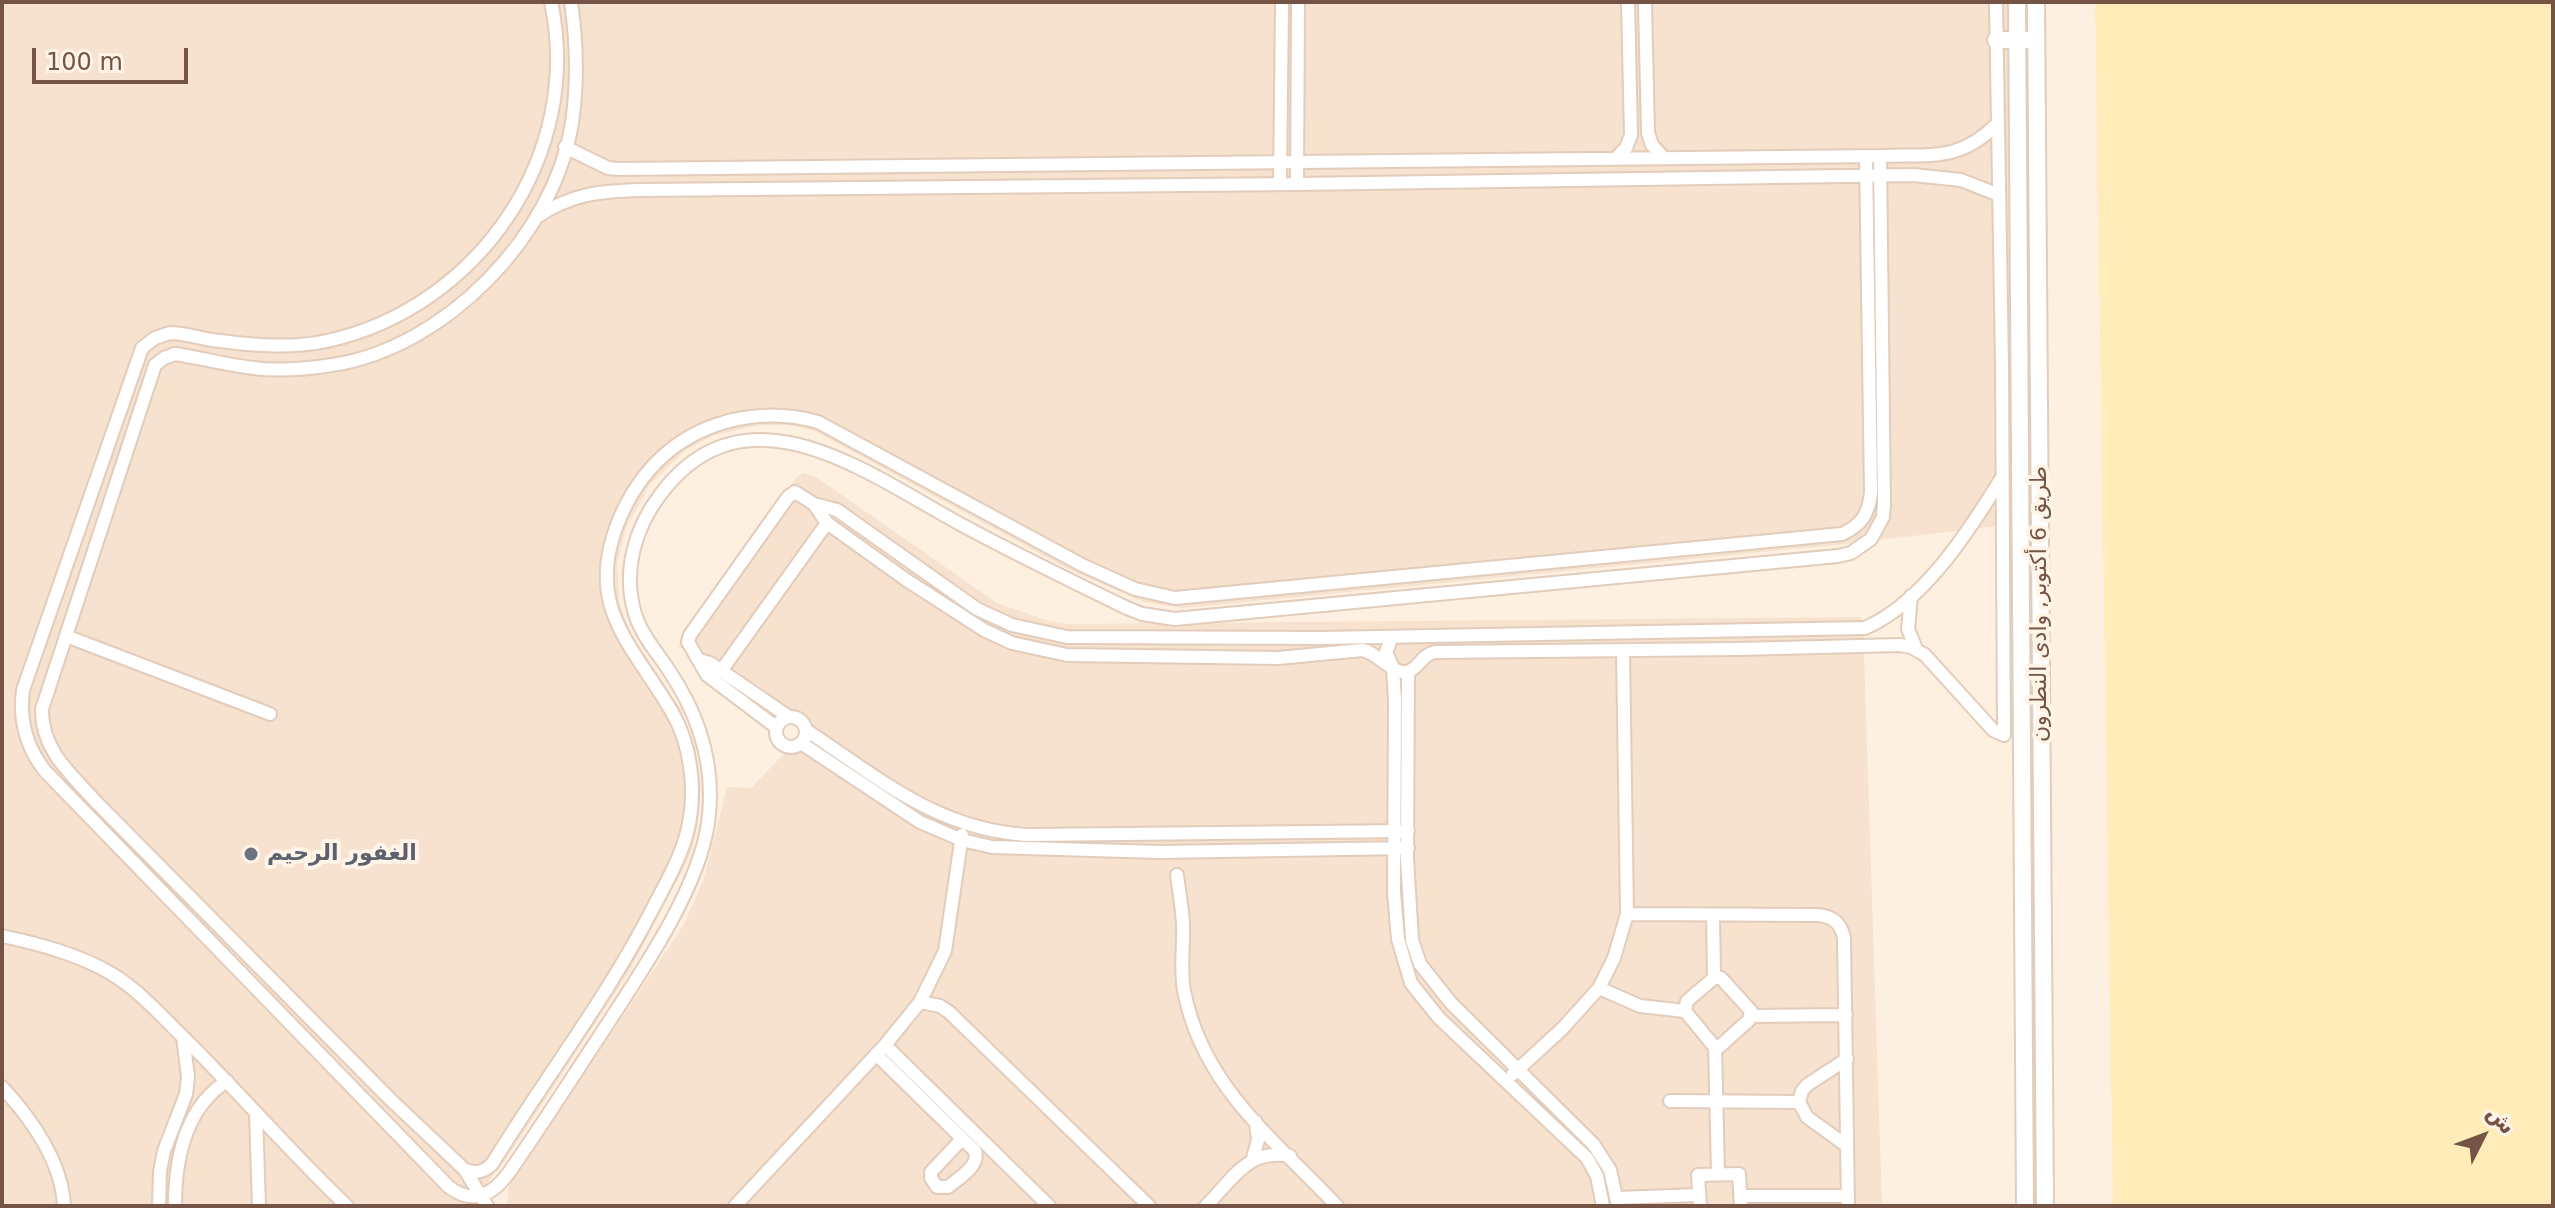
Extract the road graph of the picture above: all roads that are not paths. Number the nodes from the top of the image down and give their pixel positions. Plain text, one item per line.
1 (551, 2) edge
2 (571, 2) edge
3 (1282, 2) edge
4 (1298, 2) edge
5 (1628, 2) edge
6 (1645, 2) edge
7 (1996, 2) edge
8 (2017, 2) edge
9 (2036, 2) edge
10 (2037, 39) junction
11 (1996, 40) junction
12 (2017, 40) junction
13 (557, 68) junction
14 (577, 70) junction
15 (1997, 124) junction
16 (565, 147) junction
17 (1912, 155) junction
18 (1866, 156) junction
19 (1880, 156) junction
20 (1664, 158) junction
21 (1615, 159) junction
22 (1281, 162) junction
23 (1297, 162) junction
24 (608, 168) junction
25 (1874, 175) junction
26 (1913, 175) junction
27 (1280, 184) junction
28 (1297, 184) junction
29 (610, 190) junction
30 (1999, 195) junction
31 (535, 219) junction
32 (210, 339) junction
33 (209, 359) junction
34 (2002, 476) junction
35 (814, 504) junction
36 (827, 523) junction
37 (73, 545) junction
38 (891, 551) junction
39 (92, 553) junction
40 (882, 563) junction
41 (1348, 583) junction
42 (1911, 596) junction
43 (1349, 602) junction
44 (1847, 630) junction
45 (1815, 631) junction
46 (1737, 632) junction
47 (1759, 632) junction
48 (66, 636) junction
49 (1516, 636) junction
50 (1392, 637) junction
51 (1323, 638) junction
52 (1814, 647) junction
53 (1847, 647) junction
54 (1738, 649) junction
55 (1760, 649) junction
56 (1916, 649) junction
57 (1517, 651) junction
58 (1623, 651) junction
59 (1325, 652) junction
60 (699, 660) junction
61 (1393, 668) junction
62 (721, 671) junction
63 (1408, 672) junction
64 (1401, 700) junction
65 (270, 714) dead end
66 (789, 717) junction
67 (776, 727) junction
68 (806, 730) junction
69 (801, 743) junction
70 (964, 824) junction
71 (1402, 831) junction
72 (1188, 834) junction
73 (962, 840) junction
74 (1401, 848) junction
75 (1189, 852) junction
76 (1177, 875) dead end
77 (207, 914) junction
78 (1627, 914) junction
79 (1713, 915) junction
80 (195, 927) junction
81 (2, 936) edge
82 (634, 946) junction
83 (651, 957) junction
84 (621, 967) junction
85 (638, 978) junction
86 (1714, 978) junction
87 (1599, 988) junction
88 (920, 1002) junction
89 (1685, 1011) junction
90 (1846, 1015) junction
91 (1751, 1016) junction
92 (183, 1037) junction
93 (1715, 1047) junction
94 (881, 1049) junction
95 (1847, 1059) junction
96 (1518, 1070) junction
97 (227, 1081) junction
98 (1506, 1081) junction
99 (2, 1087) edge
100 (1670, 1101) dead end
101 (1717, 1101) junction
102 (1799, 1102) junction
103 (180, 1109) junction
104 (194, 1115) junction
105 (256, 1115) junction
106 (1256, 1122) junction
107 (962, 1139) dead end
108 (1847, 1146) junction
109 (1290, 1156) junction
110 (1253, 1158) junction
111 (465, 1170) junction
112 (1718, 1174) junction
113 (1700, 1201) edge
114 (1740, 1201) edge
115 (1848, 1201) edge
116 (1618, 1202) edge
117 (481, 1203) edge
118 (740, 1204) edge
119 (64, 1206) edge
120 (159, 1206) edge
121 (175, 1206) edge
122 (259, 1206) edge
123 (347, 1206) edge
124 (1049, 1206) edge
125 (1149, 1206) edge
126 (1206, 1206) edge
127 (1337, 1206) edge
128 (1603, 1206) edge
129 (2025, 1206) edge
130 (2045, 1206) edge

1 - 13 street
2 - 14 street
3 - 22 street
4 - 23 street
5 - 21 street
6 - 20 street
7 - 11 street
8 - 12 street, طريق 6 أكتوبر, وادى النطرون
9 - 10 street, طريق 6 أكتوبر, وادى النطرون
10 - 12 street
10 - 130 street, طريق 6 أكتوبر, وادى النطرون
11 - 12 street
11 - 15 street
12 - 129 street, طريق 6 أكتوبر, وادى النطرون
13 - 14 street
13 - 32 street
14 - 16 street
15 - 17 street
15 - 30 street
16 - 24 street
16 - 31 street
17 - 19 street
17 - 26 street
18 - 19 street
18 - 20 street
18 - 25 street
19 - 25 street
20 - 21 street
21 - 23 street
22 - 23 street
22 - 24 street
22 - 27 street
23 - 28 street
24 - 29 street
25 - 26 street
25 - 28 street
25 - 41 street
25 - 43 street
26 - 30 street
27 - 28 street
27 - 29 street
29 - 31 street
30 - 34 street
31 - 33 street
32 - 33 street
32 - 37 street
33 - 39 street
34 - 42 street
34 - 56 street
35 - 36 street
35 - 38 street
35 - 60 street
36 - 40 street
36 - 62 street
37 - 39 street
37 - 80 street
38 - 40 street
38 - 51 street
39 - 48 street
40 - 59 street
41 - 43 street
41 - 82 street
42 - 44 street
42 - 56 street
43 - 83 street
44 - 45 street
44 - 53 street
45 - 47 street
45 - 52 street
46 - 47 street
46 - 49 street
46 - 54 street
47 - 55 street
48 - 65 street
48 - 77 street
49 - 50 street
49 - 57 street
50 - 51 street
50 - 61 street
51 - 59 street
52 - 53 street
52 - 55 street
53 - 56 street
54 - 55 street
54 - 58 street
57 - 58 street
57 - 63 street
58 - 78 street
59 - 61 street
60 - 62 street
60 - 67 street
61 - 63 street
61 - 64 street
62 - 66 street
63 - 64 street
64 - 71 street
66 - 67 street
66 - 68 street
67 - 69 street
68 - 69 street
68 - 70 street
69 - 73 street
70 - 72 street
70 - 73 street
71 - 72 street
71 - 74 street
72 - 75 street
73 - 75 street
73 - 88 street
74 - 75 street
74 - 96 street
74 - 98 street
76 - 106 street
77 - 80 street
77 - 111 street
78 - 79 street
78 - 87 street
79 - 86 street
79 - 90 street
80 - 117 street
81 - 92 street
82 - 83 street
82 - 84 street
83 - 85 street
84 - 85 street
84 - 111 street
85 - 117 street
86 - 89 street
86 - 91 street
87 - 89 street
87 - 96 street
88 - 94 street
88 - 125 street
89 - 93 street
90 - 91 street
90 - 95 street
91 - 93 street
92 - 97 street
92 - 103 street
93 - 101 street
94 - 107 street
94 - 118 street
94 - 124 street
95 - 102 street
95 - 108 street
96 - 98 street
96 - 116 street
97 - 104 street
97 - 105 street
98 - 128 street
99 - 119 street
100 - 101 street
101 - 102 street
101 - 112 street
102 - 108 street
103 - 104 street
103 - 120 street
104 - 121 street
105 - 122 street
105 - 123 street
106 - 109 street
106 - 110 street
108 - 115 street
109 - 110 street
109 - 127 street
110 - 126 street
111 - 117 street
112 - 113 street
112 - 114 street
113 - 116 street
114 - 115 street

